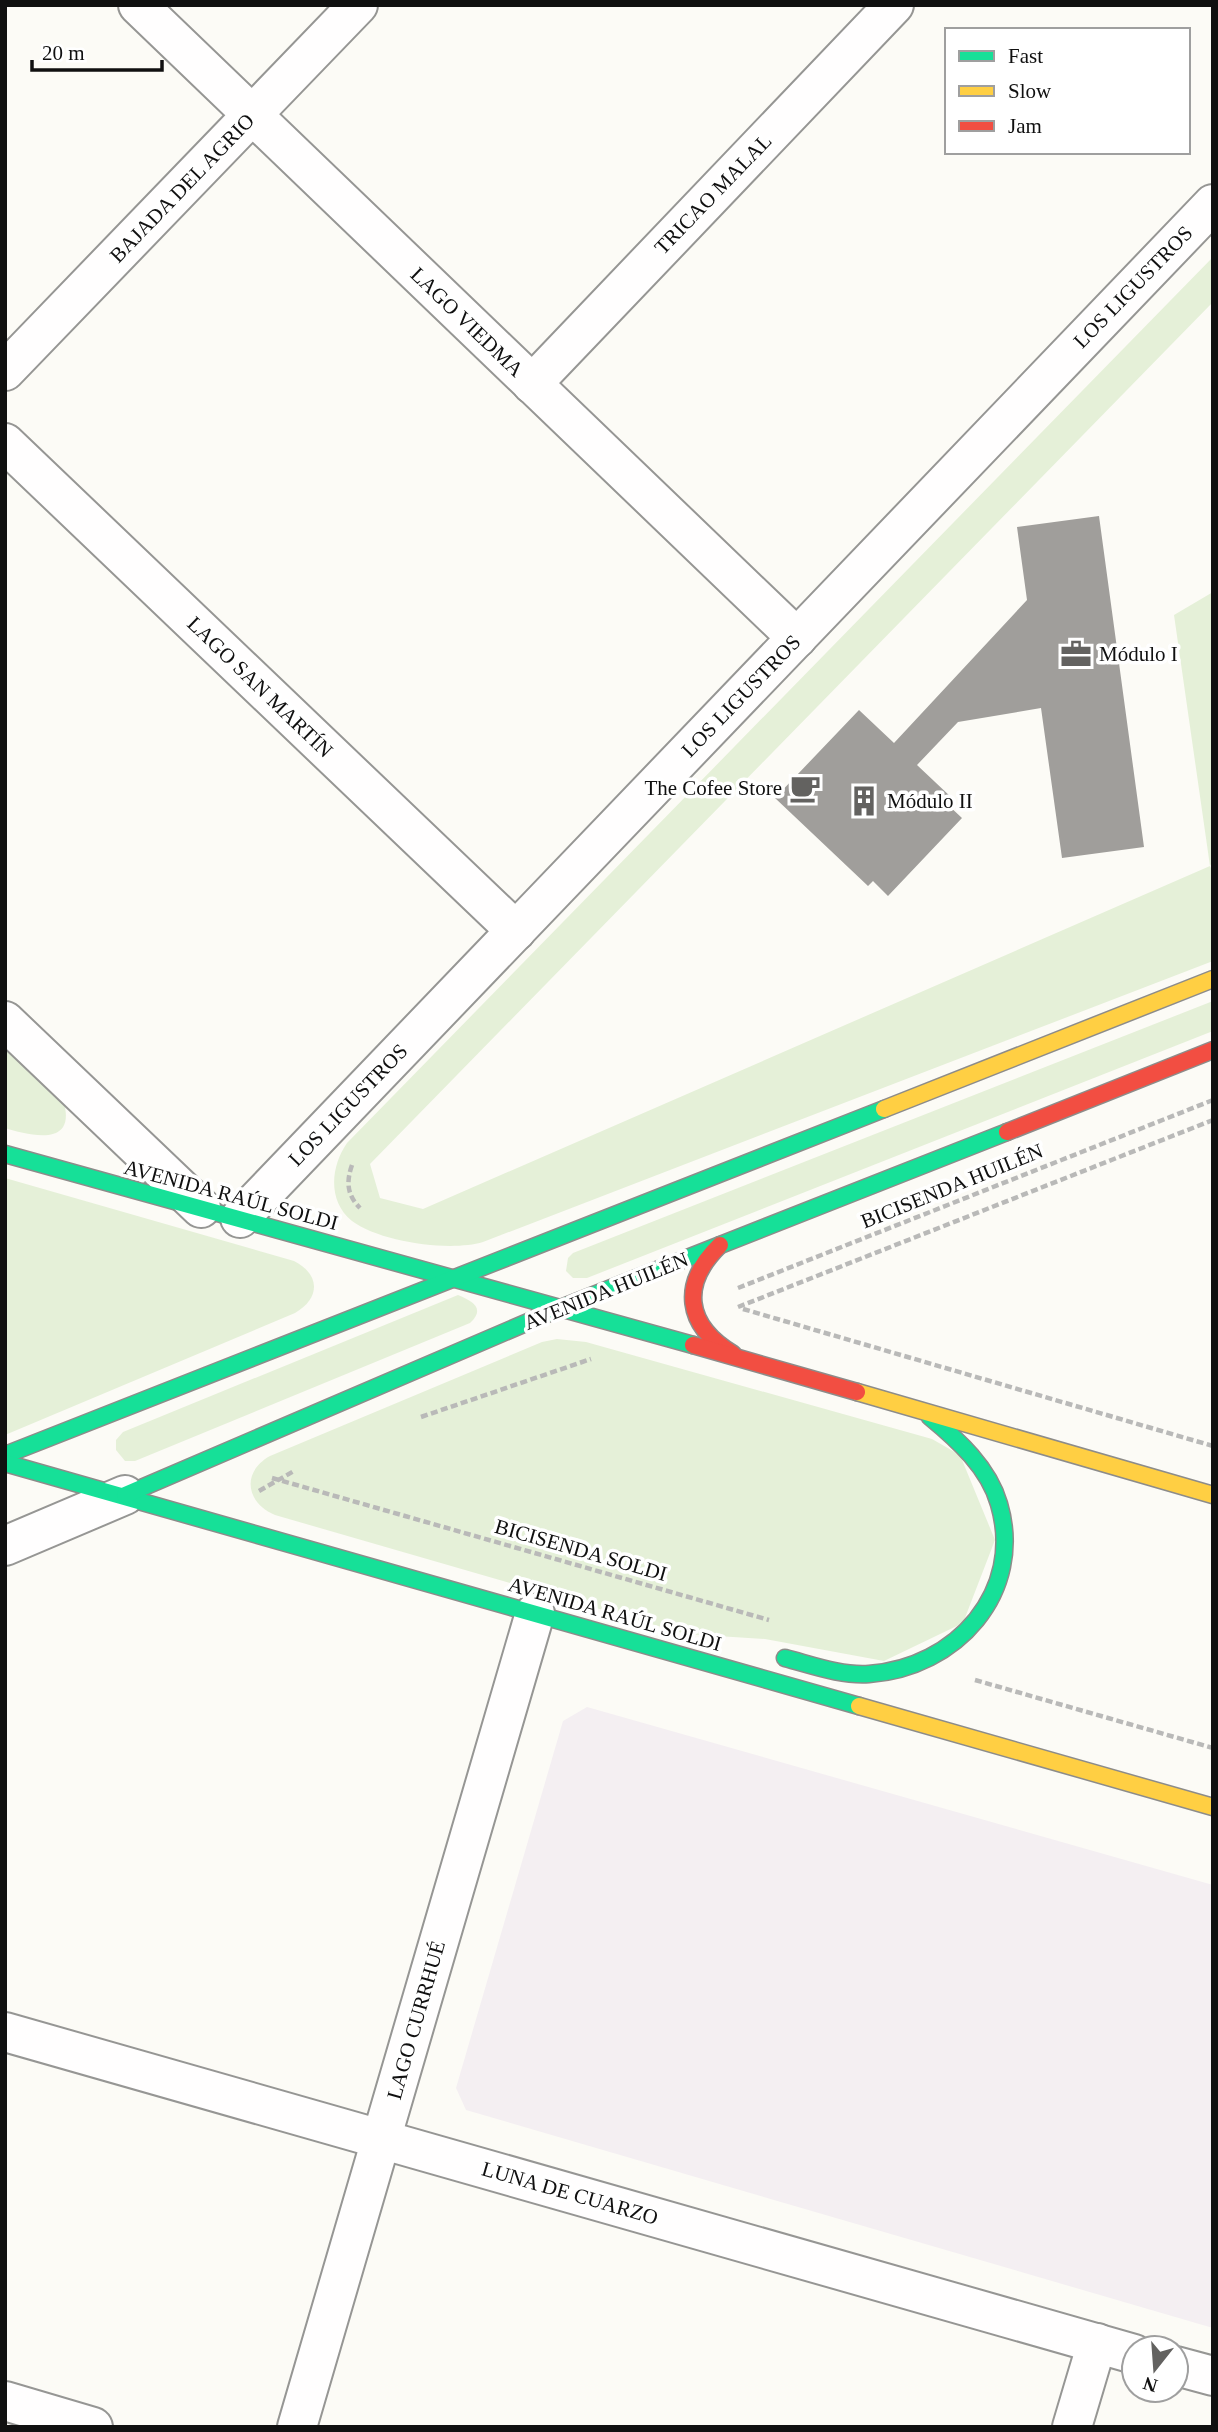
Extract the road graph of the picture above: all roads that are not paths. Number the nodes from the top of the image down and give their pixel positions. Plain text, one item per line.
1 (138, 5) edge
2 (358, 5) edge
3 (894, 5) edge
4 (252, 115) junction
5 (1213, 204) edge
6 (5, 372) edge
7 (532, 384) junction
8 (5, 443) edge
9 (797, 638) junction
10 (516, 931) junction
11 (1213, 978) edge
12 (5, 1021) edge
13 (1213, 1050) edge
14 (5, 1154) edge
15 (201, 1208) junction
16 (240, 1218) junction
17 (720, 1245) junction
18 (455, 1277) junction
19 (563, 1307) junction
20 (752, 1361) junction
21 (922, 1410) junction
22 (5, 1455) edge
23 (5, 1463) edge
24 (125, 1495) junction
25 (1213, 1495) edge
26 (5, 1546) edge
27 (536, 1613) junction
28 (668, 1651) junction
29 (728, 1652) dead end
30 (768, 1653) dead end
31 (1213, 1807) edge
32 (5, 2032) edge
33 (381, 2139) junction
34 (1097, 2343) junction
35 (1120, 2350) edge
36 (1190, 2370) edge
37 (1213, 2376) edge
38 (5, 2401) edge
39 (93, 2427) edge
40 (297, 2427) edge
41 (1072, 2427) edge

1 - 4 street, LAGO VIEDMA
2 - 4 street, BAJADA DEL AGRIO
3 - 7 street, TRICAO MALAL
4 - 6 street, BAJADA DEL AGRIO
4 - 7 street, LAGO VIEDMA
5 - 9 street, LOS LIGUSTROS
7 - 9 street, LAGO VIEDMA
8 - 10 street, LAGO SAN MARTÍN
9 - 10 street, LOS LIGUSTROS
10 - 16 street, LOS LIGUSTROS
11 - 18 main road
12 - 15 street
13 - 17 main road, AVENIDA HUILÉN
14 - 15 main road, AVENIDA RAÚL SOLDI
15 - 16 main road, AVENIDA RAÚL SOLDI
16 - 18 main road, AVENIDA RAÚL SOLDI
17 - 19 main road, AVENIDA HUILÉN
17 - 20 main road
18 - 19 main road, AVENIDA RAÚL SOLDI
18 - 22 main road
19 - 20 main road, AVENIDA RAÚL SOLDI
19 - 24 main road, AVENIDA HUILÉN
20 - 21 main road, AVENIDA RAÚL SOLDI
21 - 25 main road, AVENIDA RAÚL SOLDI
21 - 30 main road
23 - 24 main road, AVENIDA RAÚL SOLDI
24 - 26 street, AVENIDA HUILÉN
24 - 27 main road, AVENIDA RAÚL SOLDI
27 - 28 main road, AVENIDA RAÚL SOLDI
27 - 33 street, LAGO CURRHUÉ
28 - 29 main road
28 - 31 main road, AVENIDA RAÚL SOLDI
32 - 33 street, LUNA DE CUARZO
33 - 34 street, LUNA DE CUARZO
33 - 40 street, LAGO CURRHUÉ
34 - 35 street, LUNA DE CUARZO
34 - 41 street
36 - 37 street
38 - 39 street

